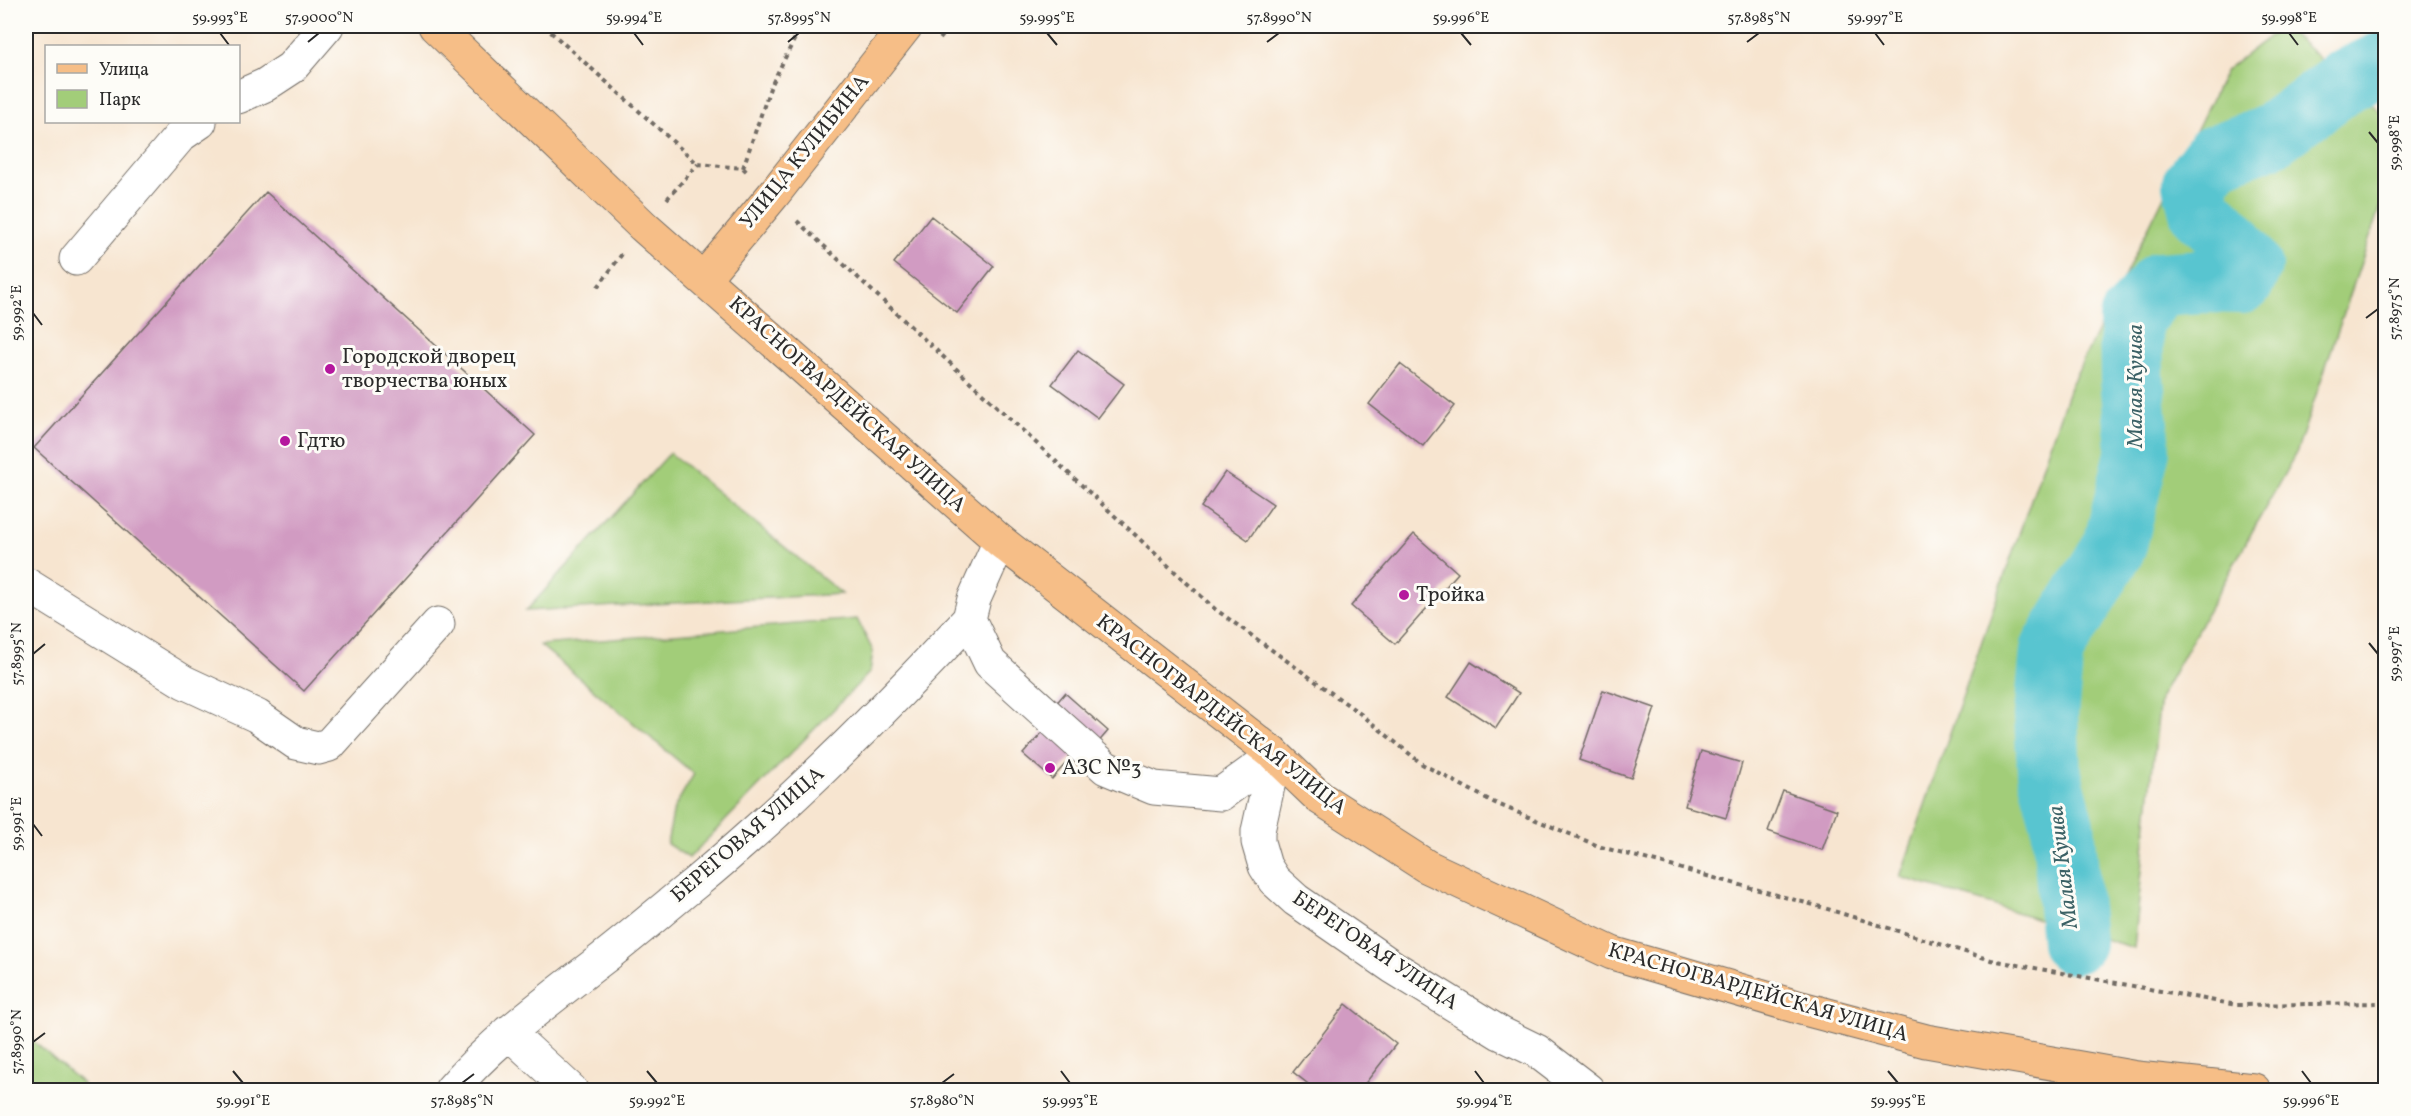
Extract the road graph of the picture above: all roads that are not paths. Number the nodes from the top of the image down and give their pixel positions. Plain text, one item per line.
1 (327, 26) edge
2 (435, 26) edge
3 (906, 26) edge
4 (240, 96) edge
5 (199, 123) edge
6 (76, 259) dead end
7 (704, 278) junction
8 (1000, 541) junction
9 (26, 584) edge
10 (969, 619) junction
11 (438, 624) dead end
12 (1275, 754) junction
13 (508, 1032) junction
14 (451, 1090) edge
15 (571, 1090) edge
16 (1588, 1090) edge
17 (2236, 1090) edge
18 (2254, 1090) edge

1 - 4 street
2 - 7 main road, КРАСНОГВАРДЕЙСКАЯ УЛИЦА
3 - 7 main road, УЛИЦА КУЛИБИНА
5 - 6 street
7 - 8 main road, КРАСНОГВАРДЕЙСКАЯ УЛИЦА
8 - 10 street, БЕРЕГОВАЯ УЛИЦА
8 - 12 main road, КРАСНОГВАРДЕЙСКАЯ УЛИЦА
9 - 11 street
10 - 12 street
10 - 13 street, БЕРЕГОВАЯ УЛИЦА
12 - 16 street, БЕРЕГОВАЯ УЛИЦА
12 - 17 main road, КРАСНОГВАРДЕЙСКАЯ УЛИЦА
13 - 14 street, БЕРЕГОВАЯ УЛИЦА
13 - 15 street
17 - 18 main road, КРАСНОГВАРДЕЙСКАЯ УЛИЦА

